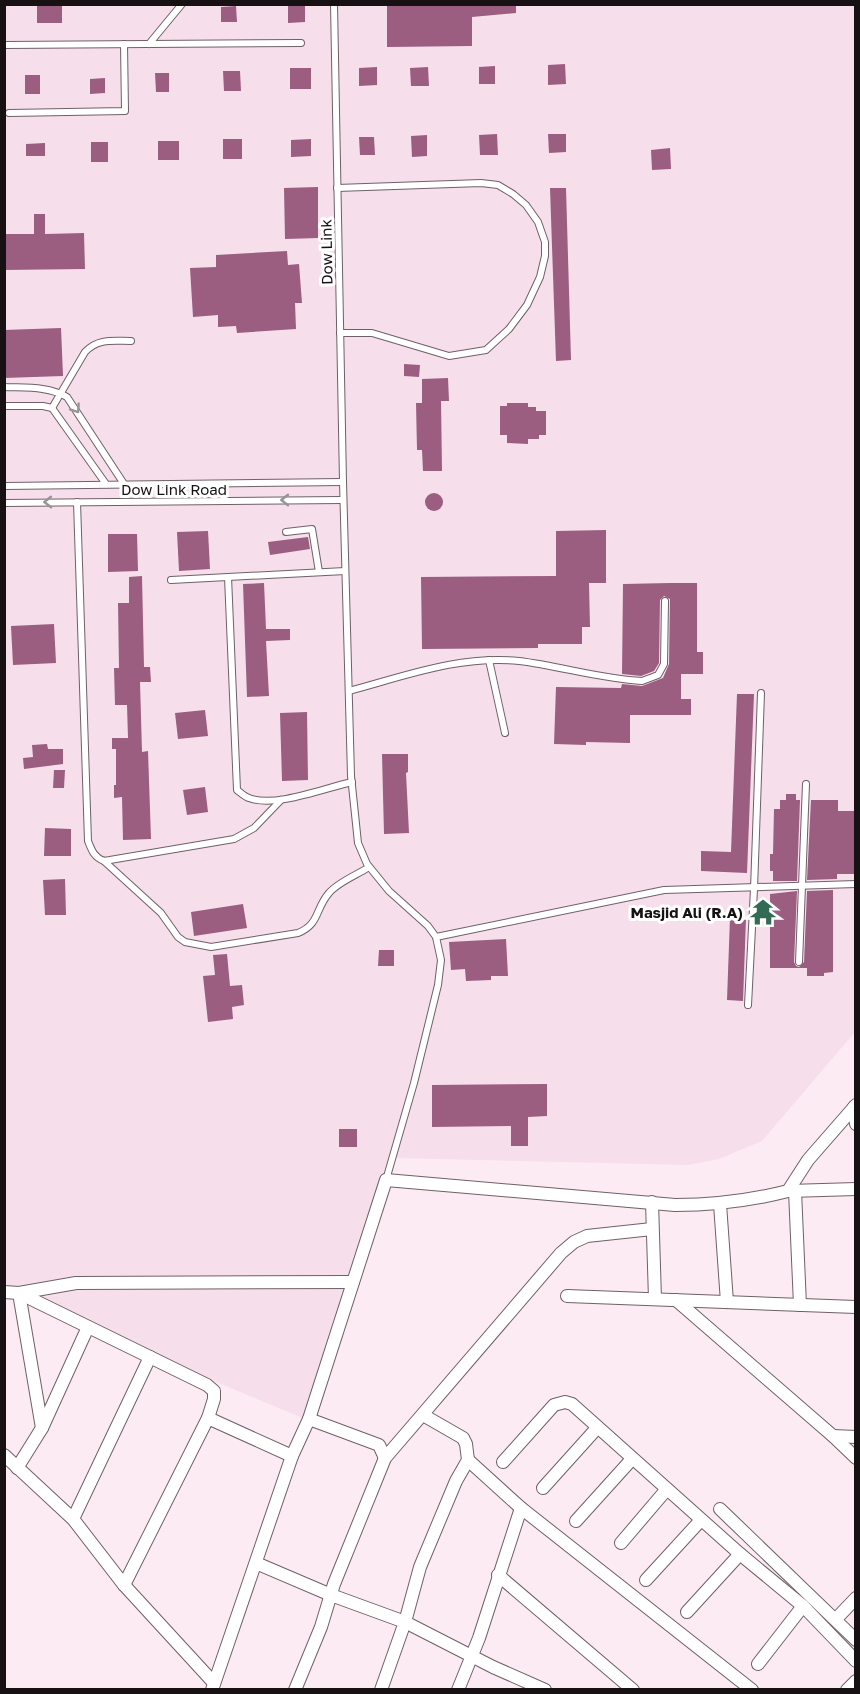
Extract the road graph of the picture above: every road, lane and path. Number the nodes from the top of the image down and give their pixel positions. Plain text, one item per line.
1 (182, 4) edge
2 (333, 4) edge
3 (124, 44) junction
4 (149, 44) junction
5 (301, 44) dead end
6 (4, 45) edge
7 (9, 113) dead end
8 (337, 188) junction
9 (340, 333) junction
10 (131, 341) dead end
11 (4, 387) edge
12 (62, 394) junction
13 (4, 406) edge
14 (52, 408) junction
15 (343, 482) junction
16 (106, 484) junction
17 (124, 484) junction
18 (4, 486) edge
19 (343, 500) junction
20 (77, 502) junction
21 (4, 503) edge
22 (286, 532) dead end
23 (345, 571) junction
24 (319, 573) junction
25 (228, 577) junction
26 (171, 580) dead end
27 (665, 601) dead end
28 (489, 660) junction
29 (349, 691) junction
30 (761, 693) dead end
31 (505, 733) dead end
32 (352, 782) junction
33 (806, 784) dead end
34 (281, 800) junction
35 (104, 861) junction
36 (369, 867) junction
37 (855, 884) edge
38 (802, 886) junction
39 (754, 889) junction
40 (436, 938) junction
41 (799, 962) dead end
42 (748, 1005) dead end
43 (854, 1106) edge
44 (855, 1124) edge
45 (386, 1180) junction
46 (855, 1189) edge
47 (791, 1191) junction
48 (652, 1202) junction
49 (720, 1204) junction
50 (652, 1229) junction
51 (353, 1282) junction
52 (4, 1292) edge
53 (19, 1293) junction
54 (567, 1296) dead end
55 (655, 1299) junction
56 (676, 1300) junction
57 (727, 1302) junction
58 (800, 1305) junction
59 (855, 1307) edge
60 (88, 1327) junction
61 (150, 1357) junction
62 (423, 1415) junction
63 (208, 1418) junction
64 (309, 1419) junction
65 (42, 1428) junction
66 (597, 1428) junction
67 (833, 1436) junction
68 (855, 1437) edge
69 (4, 1455) edge
70 (292, 1456) junction
71 (385, 1458) junction
72 (632, 1458) junction
73 (855, 1458) edge
74 (468, 1460) junction
75 (503, 1462) dead end
76 (17, 1468) junction
77 (543, 1488) dead end
78 (667, 1489) junction
79 (521, 1508) junction
80 (720, 1509) dead end
81 (73, 1519) junction
82 (701, 1520) junction
83 (576, 1521) dead end
84 (621, 1543) dead end
85 (740, 1554) junction
86 (256, 1563) junction
87 (498, 1575) junction
88 (646, 1580) dead end
89 (124, 1585) junction
90 (331, 1595) junction
91 (855, 1598) edge
92 (804, 1606) junction
93 (687, 1612) dead end
94 (836, 1619) junction
95 (405, 1622) junction
96 (855, 1640) edge
97 (472, 1657) junction
98 (855, 1661) edge
99 (758, 1664) dead end
100 (855, 1681) edge
101 (213, 1686) edge
102 (296, 1689) edge
103 (381, 1689) edge
104 (458, 1689) edge
105 (541, 1689) edge
106 (633, 1689) edge
107 (752, 1689) edge
108 (847, 1689) edge

1 - 4 lane
2 - 8 lane, Dow Link
3 - 4 lane
3 - 6 lane
3 - 7 lane
4 - 5 lane
8 - 9 lane, Dow Link
8 - 9 lane
9 - 15 lane, Dow Link
10 - 12 lane
11 - 12 lane
12 - 14 lane
12 -> 17 lane
13 - 14 lane
14 - 16 lane, Dow Link Road
15 - 17 lane, Dow Link Road
15 - 19 lane, Dow Link
16 - 17 lane, Dow Link Road
16 - 18 lane, Dow Link Road
19 -> 20 lane, Dow Link Road
19 - 23 lane, Dow Link
20 -> 21 lane, Dow Link Road
20 - 35 lane
22 - 24 lane
23 - 24 lane
23 - 29 lane, Dow Link
24 - 25 lane
25 - 26 lane
25 - 34 lane
27 - 28 lane
28 - 29 lane
28 - 31 lane
29 - 32 lane, Dow Link
30 - 39 lane
32 - 34 lane
32 - 36 lane, Dow Link
33 - 38 lane
34 - 35 lane
35 - 36 lane
36 - 40 lane, Dow Link
37 - 38 lane
38 - 39 lane
38 - 41 lane
39 - 40 lane
39 - 42 lane
40 - 45 lane
43 - 44 street
43 - 47 street
45 - 48 street
45 - 51 street
46 - 47 street
47 - 49 street
47 - 58 street
48 - 49 street
48 - 50 street
49 - 57 street
50 - 55 street
50 - 62 street
51 - 53 street
51 - 64 street
52 - 53 street
53 - 60 street
53 - 65 street
54 - 55 street
55 - 56 street
56 - 57 street
56 - 67 street
57 - 58 street
58 - 59 street
60 - 61 street
60 - 65 street
61 - 63 street
61 - 81 street
62 - 71 street
62 - 74 street
63 - 70 street
63 - 89 street
64 - 70 street
64 - 71 street
65 - 76 street
66 - 72 street
66 - 75 street
66 - 77 street
67 - 68 street
67 - 73 street
69 - 76 street
70 - 86 street
71 - 90 street
72 - 78 street
72 - 83 street
74 - 79 street
74 - 95 street
76 - 81 street
78 - 82 street
78 - 84 street
79 - 87 street
79 - 107 street
80 - 94 street
81 - 89 street
82 - 85 street
82 - 88 street
85 - 92 street
85 - 93 street
86 - 90 street
86 - 101 street
87 - 97 street
87 - 106 street
89 - 101 street
90 - 95 street
90 - 102 street
91 - 94 street
92 - 98 street
92 - 99 street
94 - 96 street
95 - 97 street
95 - 103 street
97 - 104 street
97 - 105 street
100 - 108 street

